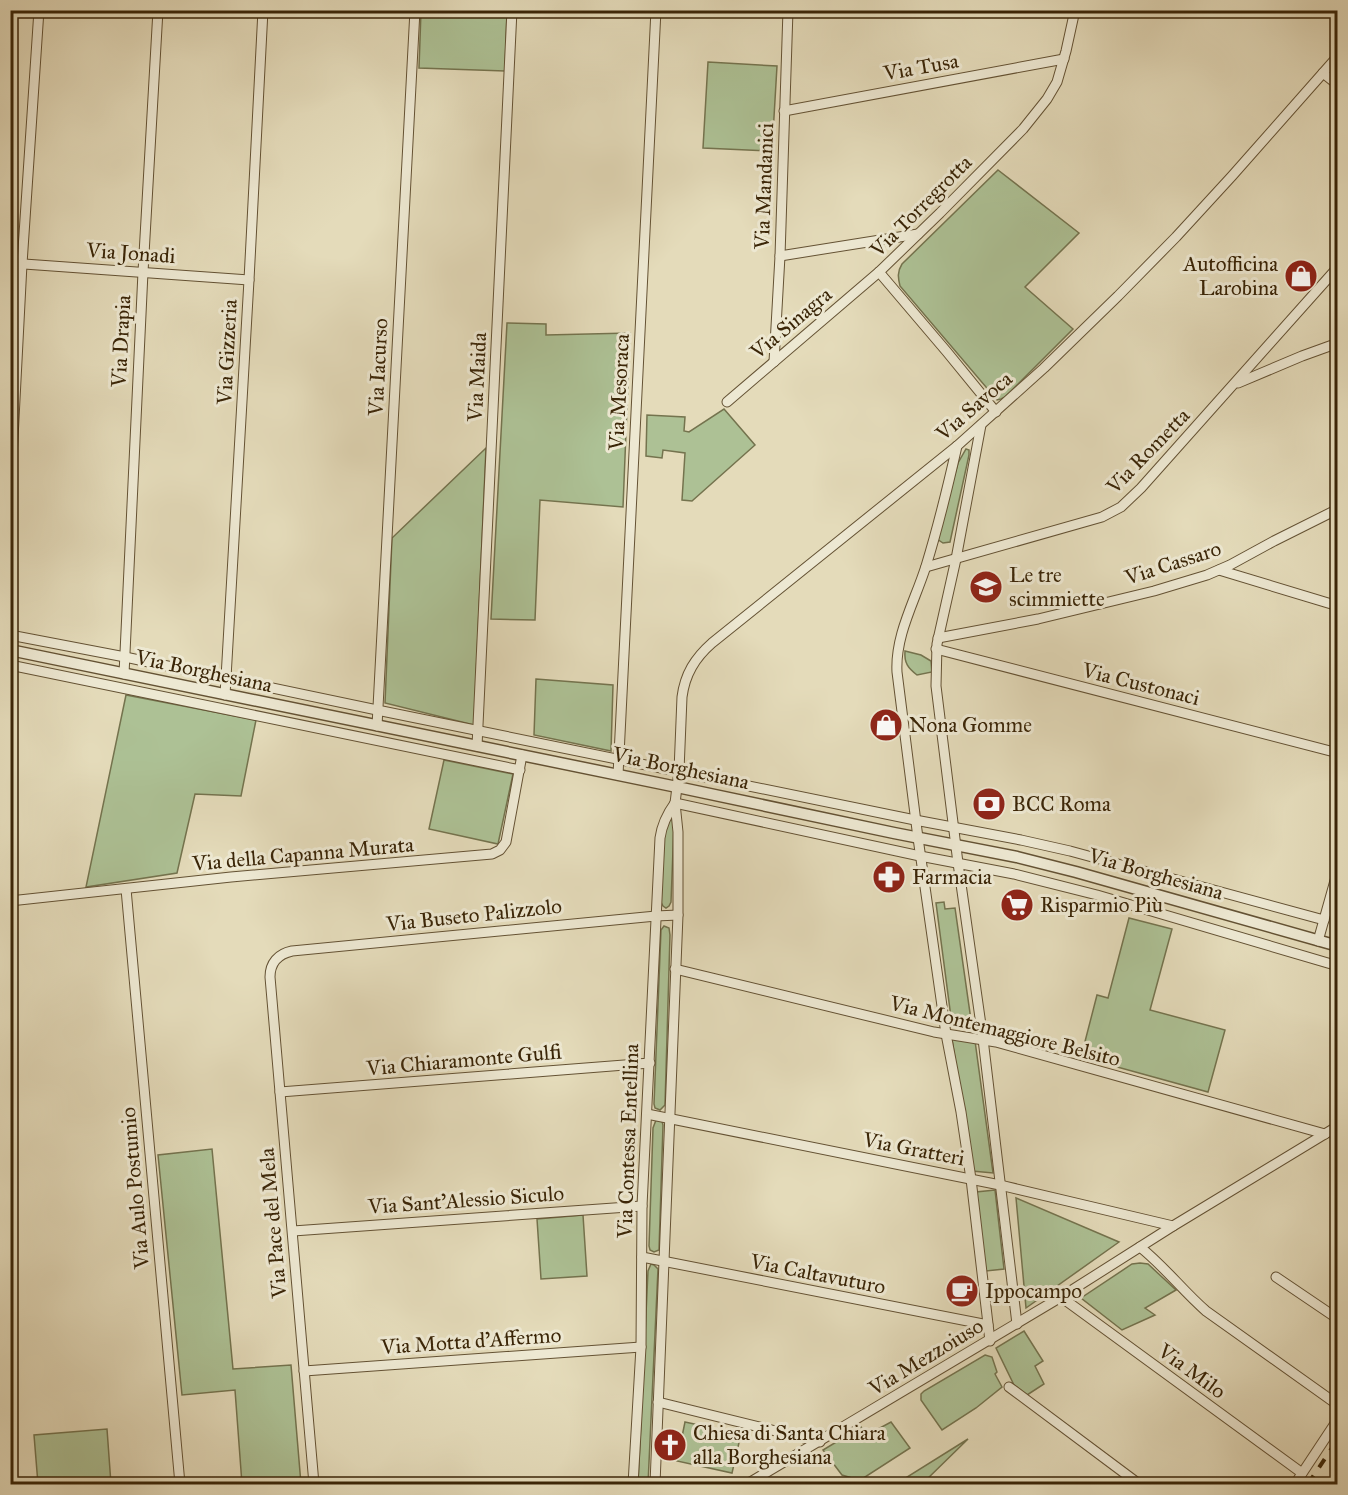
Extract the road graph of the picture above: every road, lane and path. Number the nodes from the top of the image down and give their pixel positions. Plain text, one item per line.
1 (39, 10) edge
2 (158, 10) edge
3 (263, 10) edge
4 (415, 10) edge
5 (512, 10) edge
6 (656, 10) edge
7 (788, 10) edge
8 (1075, 10) edge
9 (1338, 56) edge
10 (1064, 59) junction
11 (1323, 73) junction
12 (1338, 85) edge
13 (784, 111) junction
14 (918, 234) junction
15 (780, 256) junction
16 (10, 263) edge
17 (22, 264) junction
18 (1338, 267) edge
19 (143, 272) junction
20 (879, 272) junction
21 (249, 280) junction
22 (1338, 343) edge
23 (774, 362) junction
24 (1233, 385) junction
25 (727, 402) dead end
26 (996, 412) junction
27 (981, 425) junction
28 (957, 446) junction
29 (10, 496) edge
30 (1338, 508) edge
31 (956, 559) junction
32 (926, 567) junction
33 (1219, 570) junction
34 (1338, 606) edge
35 (10, 635) edge
36 (938, 638) junction
37 (936, 649) junction
38 (10, 650) edge
39 (124, 657) junction
40 (10, 665) edge
41 (124, 674) junction
42 (226, 678) junction
43 (225, 695) junction
44 (377, 710) junction
45 (376, 726) junction
46 (477, 731) junction
47 (477, 746) junction
48 (1338, 753) edge
49 (522, 755) junction
50 (619, 759) junction
51 (520, 770) junction
52 (679, 771) junction
53 (618, 775) junction
54 (677, 787) junction
55 (675, 803) junction
56 (915, 820) junction
57 (954, 827) junction
58 (918, 838) junction
59 (956, 846) junction
60 (920, 856) junction
61 (958, 863) junction
62 (1338, 870) edge
63 (126, 889) junction
64 (10, 901) edge
65 (678, 915) junction
66 (656, 916) junction
67 (1324, 920) junction
68 (1318, 941) junction
69 (1338, 946) edge
70 (276, 959) joint
71 (1338, 966) edge
72 (675, 969) junction
73 (946, 1034) junction
74 (983, 1039) junction
75 (650, 1063) junction
76 (280, 1092) junction
77 (647, 1114) junction
78 (670, 1118) junction
79 (1338, 1126) edge
80 (1325, 1134) junction
81 (971, 1179) junction
82 (1000, 1185) junction
83 (642, 1206) junction
84 (1173, 1226) junction
85 (293, 1231) junction
86 (1140, 1247) junction
87 (642, 1257) junction
88 (664, 1262) junction
89 (1276, 1277) dead end
90 (1061, 1298) junction
91 (1338, 1319) edge
92 (1017, 1324) junction
93 (988, 1325) junction
94 (990, 1341) junction
95 (641, 1347) junction
96 (304, 1371) junction
97 (1009, 1388) dead end
98 (658, 1402) junction
99 (1338, 1405) edge
100 (1338, 1419) edge
101 (820, 1442) junction
102 (1302, 1473) junction
103 (180, 1485) edge
104 (314, 1485) edge
105 (633, 1485) edge
106 (655, 1485) edge
107 (747, 1485) edge
108 (1139, 1485) edge
109 (1295, 1485) edge

1 - 17 street
2 - 19 street, Via Drapia
3 - 21 street, Via Gizzeria
4 - 44 street, Via Iacurso
5 - 46 street, Via Maida
6 - 50 street, Via Mesoraca
7 - 13 street, Via Mandanici
8 - 10 street, Via Torregrotta
9 - 11 street, Via Savoca
10 - 13 street, Via Tusa
10 - 14 street, Via Torregrotta
11 - 12 street
11 - 26 street, Via Savoca
13 - 15 street, Via Mandanici
14 - 15 street
14 - 20 street, Via Torregrotta
15 - 23 street, Via Mandanici
16 - 17 street, Via Jonadi
17 - 19 street, Via Jonadi
17 - 29 street
18 - 24 street, Via Rometta
19 - 21 street, Via Jonadi
19 - 39 street, Via Drapia
20 - 23 street, Via Sinagra
20 - 26 street, Via Torregrotta
21 - 42 street, Via Gizzeria
22 - 24 street
23 - 25 street, Via Sinagra
24 - 31 street, Via Rometta
26 - 27 street, Via Savoca
27 - 28 street, Via Savoca
27 - 31 street
28 - 32 street
28 - 52 street, Via Savoca
30 - 33 street, Via Cassaro
31 - 32 street, Via Rometta
31 - 36 street
32 - 56 street
33 - 34 street
33 - 36 street, Via Cassaro
35 - 39 street, Via Borghesiana
36 - 37 street
37 - 48 street, Via Custonaci
37 - 57 street
38 - 41 street, Via Borghesiana
39 - 41 street, Via Drapia
39 - 42 street, Via Borghesiana
40 - 51 street, Via Borghesiana
41 - 43 street, Via Borghesiana
42 - 43 street, Via Gizzeria
42 - 44 street, Via Borghesiana
43 - 45 street, Via Borghesiana
44 - 45 street, Via Iacurso
44 - 46 street, Via Borghesiana
45 - 47 street, Via Borghesiana
46 - 47 street, Via Maida
46 - 50 street, Via Borghesiana
47 - 49 street, Via Borghesiana
49 - 51 street, Via della Capanna Murata
49 - 53 street, Via Borghesiana
50 - 52 street, Via Borghesiana
50 - 53 street, Via Mesoraca
51 - 63 street, Via della Capanna Murata
52 - 54 street, Via Savoca
52 - 56 street, Via Borghesiana
53 - 54 street, Via Borghesiana
54 - 55 street, Via Contessa Entellina
54 - 58 street, Via Borghesiana
55 - 60 street, Via Borghesiana
55 - 65 street, Via Contessa Entellina
55 - 66 street, Via Contessa Entellina
56 - 57 street, Via Borghesiana
56 - 58 street
57 - 59 street
57 - 67 street, Via Borghesiana
58 - 59 street, Via Borghesiana
58 - 60 street
59 - 61 street
59 - 68 street, Via Borghesiana
60 - 61 street, Via Borghesiana
60 - 73 street
61 - 71 street, Via Borghesiana
61 - 74 street
62 - 67 street
63 - 64 street, Via della Capanna Murata
63 - 103 street, Via Aulo Postumio
65 - 66 street, Via Buseto Palizzolo
65 - 72 street, Via Contessa Entellina
66 - 70 street, Via Buseto Palizzolo
66 - 75 street, Via Contessa Entellina
67 - 68 street
68 - 69 street, Via Borghesiana
70 - 76 street, Via Pace del Mela
72 - 73 street, Via Montemaggiore Belsito
72 - 78 street, Via Contessa Entellina
73 - 74 street, Via Montemaggiore Belsito
73 - 81 street
74 - 80 street, Via Montemaggiore Belsito
74 - 82 street
75 - 76 street, Via Chiaramonte Gulfi
75 - 77 street, Via Contessa Entellina
76 - 85 street, Via Pace del Mela
77 - 78 street, Via Gratteri
77 - 83 street, Via Contessa Entellina
78 - 81 street, Via Gratteri
78 - 88 street, Via Contessa Entellina
79 - 80 street, Via Mezzoiuso
80 - 84 street, Via Mezzoiuso
81 - 82 street, Via Gratteri
81 - 93 street
82 - 84 street, Via Gratteri
82 - 92 street
83 - 85 street, Via Sant'Alessio Siculo
83 - 87 street, Via Contessa Entellina
84 - 86 street, Via Mezzoiuso
85 - 96 street, Via Pace del Mela
86 - 90 street, Via Mezzoiuso
86 - 99 street
87 - 88 street, Via Caltavuturo
87 - 95 street, Via Contessa Entellina
88 - 93 street, Via Caltavuturo
88 - 98 street, Via Contessa Entellina
89 - 91 street
90 - 92 street, Via Mezzoiuso
90 - 102 street, Via Milo
92 - 94 street, Via Mezzoiuso
93 - 94 street
94 - 101 street, Via Mezzoiuso
95 - 96 street, Via Motta d'Affermo
95 - 105 street, Via Contessa Entellina
96 - 104 street, Via Pace del Mela
97 - 108 street
98 - 101 street
98 - 106 street, Via Contessa Entellina
100 - 102 street
101 - 107 street, Via Mezzoiuso
102 - 109 street

